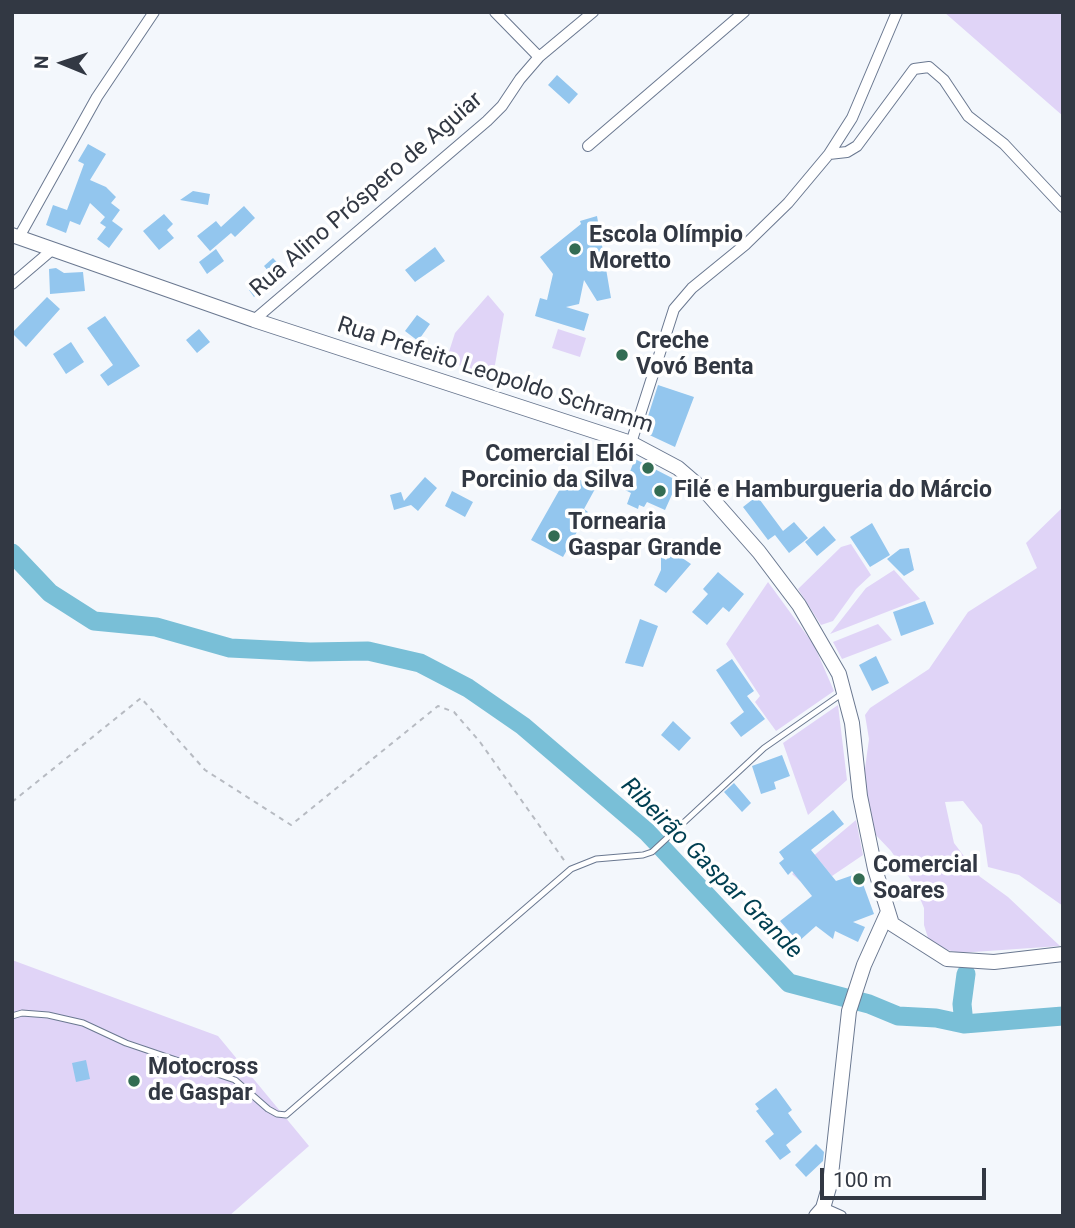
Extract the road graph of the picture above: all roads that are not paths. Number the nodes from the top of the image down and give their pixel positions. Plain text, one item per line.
1 (154, 12) edge
2 (495, 12) edge
3 (593, 12) edge
4 (744, 12) edge
5 (897, 12) edge
6 (539, 57) junction
7 (588, 146) dead end
8 (829, 155) junction
9 (1063, 207) edge
10 (16, 237) edge
11 (53, 249) junction
12 (12, 284) edge
13 (254, 320) junction
14 (631, 443) junction
15 (846, 692) junction
16 (887, 914) junction
17 (1063, 954) edge
18 (12, 1016) edge
19 (820, 1212) edge
20 (841, 1216) edge

1 - 10 street
2 - 6 street
3 - 6 street, Rua Alino Próspero de Aguiar
4 - 7 street
5 - 8 street
6 - 13 street, Rua Alino Próspero de Aguiar
8 - 9 street
8 - 14 street
10 - 11 street, Rua Prefeito Leopoldo Schramm
11 - 12 street
11 - 13 street, Rua Prefeito Leopoldo Schramm
13 - 14 street, Rua Prefeito Leopoldo Schramm
14 - 15 street, Rua Prefeito Leopoldo Schramm
15 - 16 street, Rua Prefeito Leopoldo Schramm
15 - 18 lane
16 - 17 street
16 - 19 street
19 - 20 street

